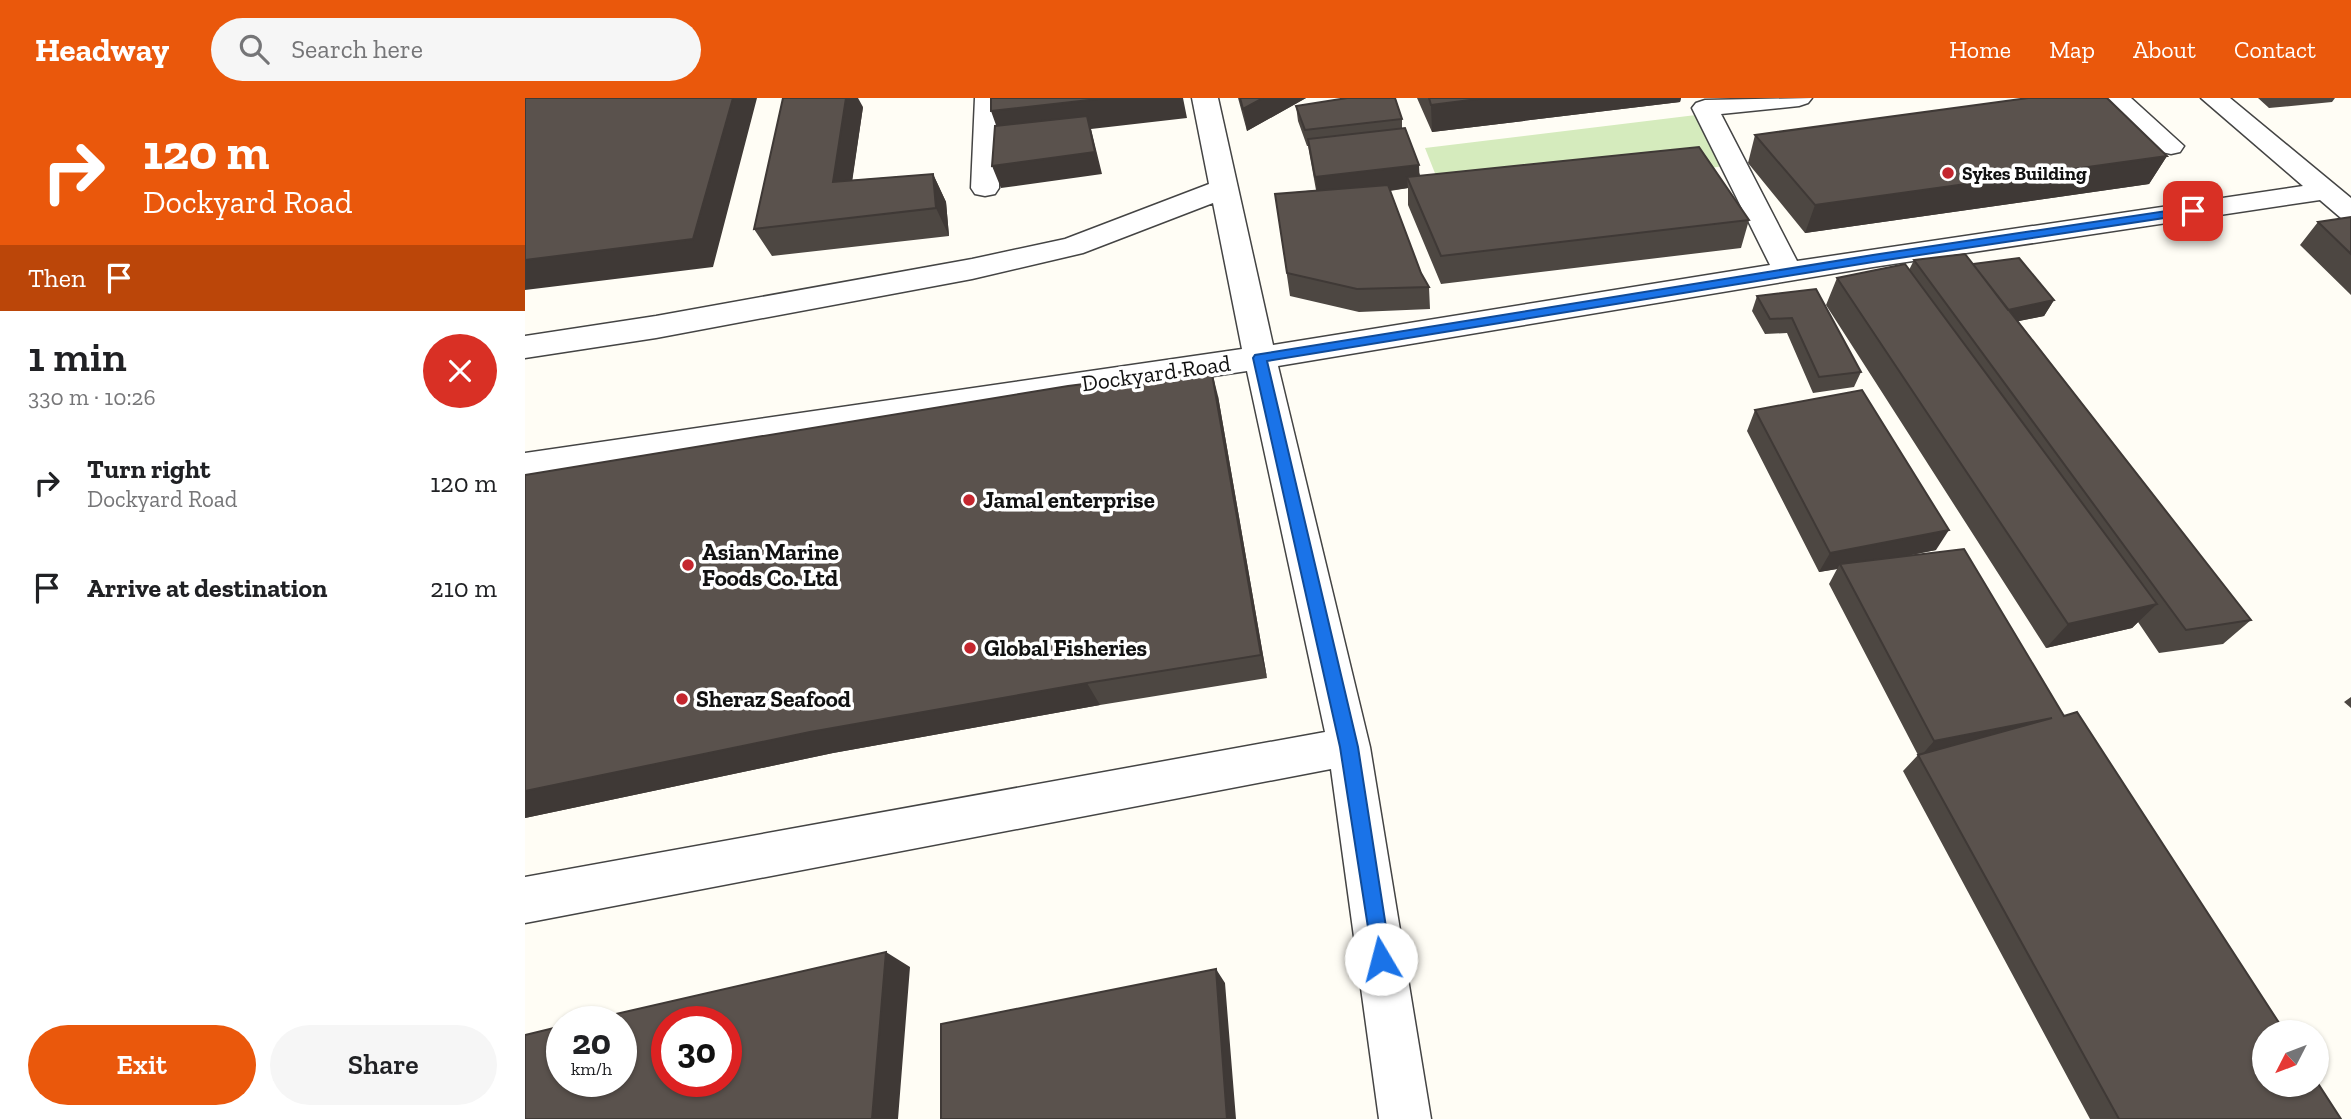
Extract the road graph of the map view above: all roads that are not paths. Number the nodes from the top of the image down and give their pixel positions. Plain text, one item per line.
1 (988, 98) edge
2 (1205, 98) edge
3 (1799, 98) edge
4 (2116, 98) edge
5 (2214, 98) edge
6 (2171, 146) dead end
7 (985, 188) dead end
8 (1223, 189) junction
9 (2326, 191) junction
10 (2351, 212) edge
11 (1788, 272) junction
12 (525, 347) edge
13 (1260, 358) junction
14 (525, 466) edge
15 (1349, 747) junction
16 (525, 900) edge
17 (1405, 1119) edge

1 - 7 street
2 - 8 street
3 - 11 street
4 - 6 street
5 - 9 street
8 - 12 street
8 - 13 street
9 - 10 street
9 - 11 street, Dockyard Road
11 - 13 street, Dockyard Road
13 - 14 street, Dockyard Road
13 - 15 street
15 - 16 street
15 - 17 street

